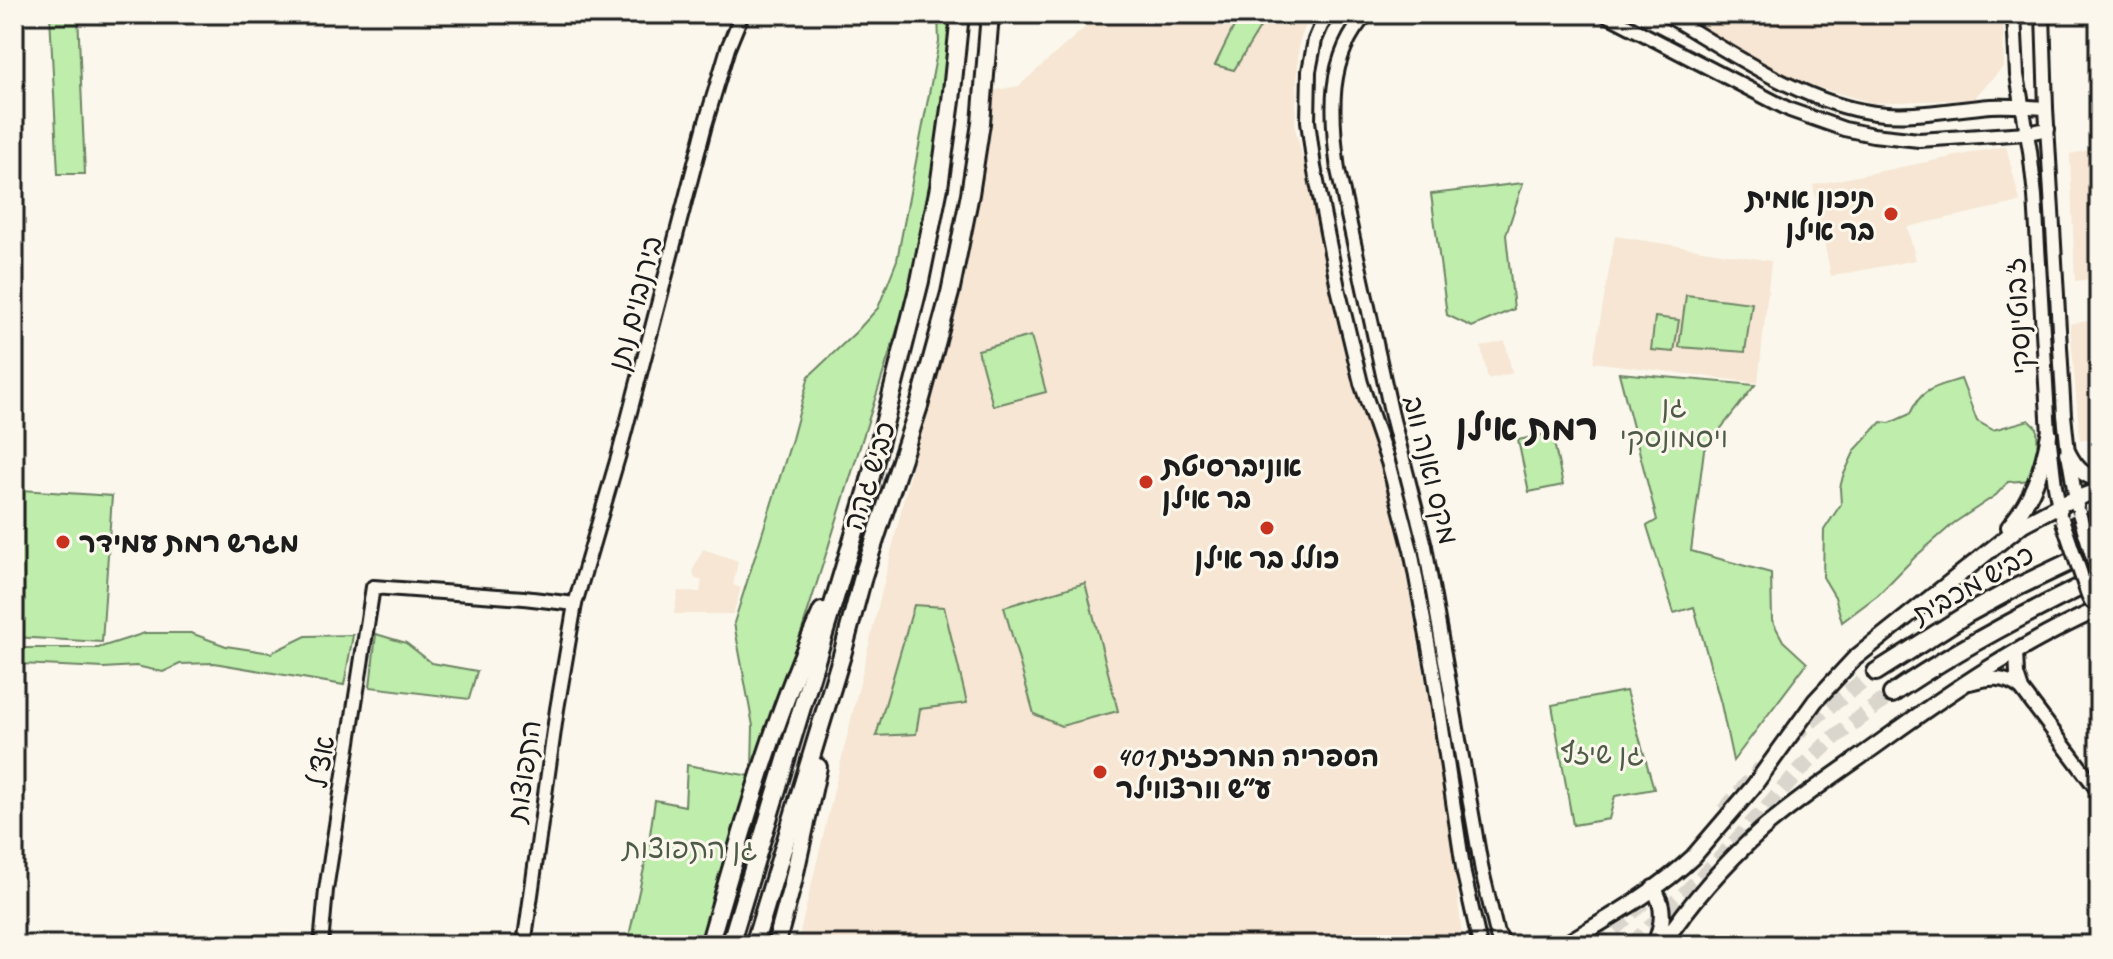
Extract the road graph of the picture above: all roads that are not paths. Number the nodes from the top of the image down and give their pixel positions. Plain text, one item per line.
1 (742, 14) edge
2 (960, 14) edge
3 (990, 14) edge
4 (1329, 14) edge
5 (1367, 14) edge
6 (1605, 14) edge
7 (1665, 14) edge
8 (1681, 14) edge
9 (2014, 14) edge
10 (2043, 14) edge
11 (1696, 32) junction
12 (2022, 106) junction
13 (2046, 108) junction
14 (2048, 129) junction
15 (2027, 133) junction
16 (2049, 434) junction
17 (2068, 453) junction
18 (2099, 479) edge
19 (2099, 490) edge
20 (2077, 506) junction
21 (2060, 512) junction
22 (1993, 546) junction
23 (2099, 548) edge
24 (846, 559) junction
25 (2099, 578) edge
26 (575, 604) junction
27 (2099, 607) edge
28 (2016, 651) junction
29 (842, 655) junction
30 (1876, 672) tunnel mouth
31 (1960, 686) junction
32 (2022, 690) junction
33 (1892, 694) tunnel mouth
34 (2099, 792) edge
35 (1653, 888) junction
36 (1501, 942) edge
37 (321, 945) edge
38 (524, 945) edge
39 (709, 945) edge
40 (730, 945) edge
41 (754, 945) edge
42 (776, 945) edge
43 (1480, 945) edge
44 (1564, 945) edge
45 (1655, 945) edge
46 (1662, 945) edge

1 - 26 street, בירנבוים נתן
2 - 24 highway, כביש גהה
3 - 29 highway, כביש גהה
4 - 43 street, מקס ואנה ווב
5 - 36 street, מקס ואנה ווב
6 - 15 street
7 - 11 street
8 - 11 street
9 - 12 street, ז'בוטינסקי
10 - 13 street, ז'בוטינסקי
11 - 12 street
12 - 13 street
12 - 15 street, ז'בוטינסקי
13 - 14 street, ז'בוטינסקי
14 - 15 street
14 - 17 street, ז'בוטינסקי
15 - 16 street, ז'בוטינסקי
16 - 21 street, ז'בוטינסקי
16 - 22 main road
17 - 18 main road
17 - 20 street, ז'בוטינסקי
19 - 20 main road
20 - 21 main road
20 - 25 street, ז'בוטינסקי, bridge
21 - 22 main road
21 - 27 street, ז'בוטינסקי, bridge
22 - 35 main road
23 - 30 highway, כביש מכבית
24 - 39 highway
24 - 40 highway, כביש גהה
25 - 33 highway, כביש מכבית
26 - 37 street, אצ"ל
26 - 38 street, התפוצות
27 - 28 main road
28 - 31 main road
28 - 32 street
29 - 41 highway, כביש גהה
29 - 42 highway
31 - 32 street
31 - 46 main road
32 - 34 street
35 - 44 main road
35 - 45 main road

